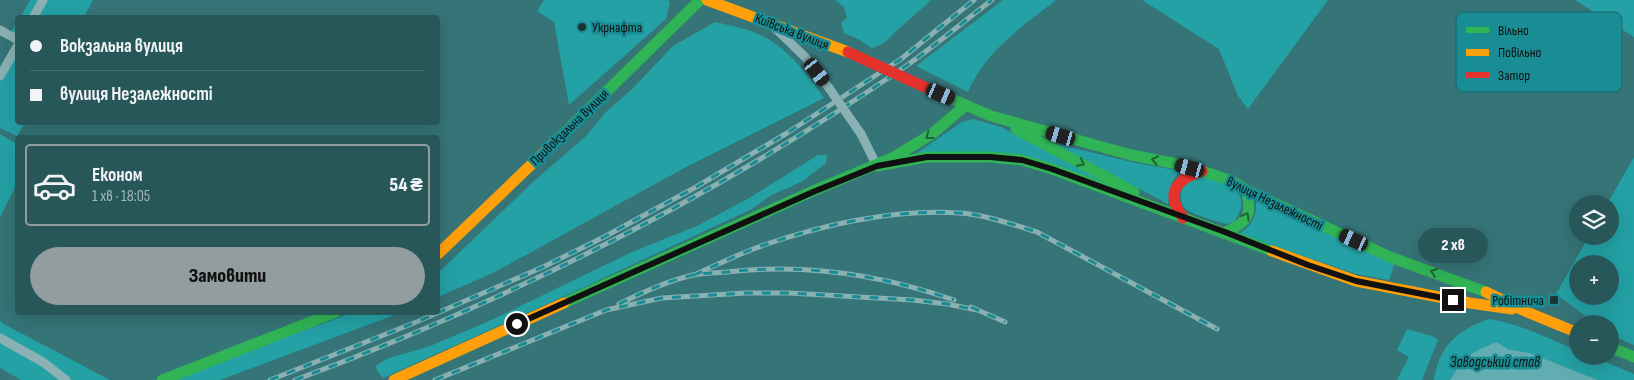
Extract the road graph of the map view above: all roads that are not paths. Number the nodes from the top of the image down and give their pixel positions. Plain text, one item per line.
1 (43, 0) edge
2 (700, 0) edge
3 (707, 0) edge
4 (35, 15) edge
5 (767, 21) junction
6 (0, 30) edge
7 (15, 38) edge
8 (15, 50) edge
9 (0, 76) edge
10 (929, 89) joint
11 (966, 105) junction
12 (991, 116) junction
13 (877, 166) junction
14 (1202, 171) junction
15 (1246, 190) junction
16 (1183, 218) junction
17 (1225, 232) junction
18 (440, 252) edge
19 (1527, 312) junction
20 (328, 315) edge
21 (1569, 329) edge
22 (0, 338) edge
23 (1619, 351) edge
24 (1634, 357) edge
25 (66, 380) edge
26 (162, 380) edge
27 (394, 380) edge

1 - 4 street
2 - 18 main road, Привокзальна вулиця
3 - 5 main road, Київська вулиця
5 - 10 main road, Київська вулиця, bridge
5 - 13 street, bridge
6 - 7 street
8 - 9 street
10 - 11 main road, вулиця Незалежності
11 - 12 main road, вулиця Незалежності
11 -> 13 main road
14 -> 12 main road, вулиця Незалежності
12 -> 16 main road
13 - 16 main road
13 - 27 main road
14 - 15 main road, вулиця Незалежності
14 - 16 main road
17 -> 15 main road
19 -> 15 main road, вулиця Незалежності
16 - 17 main road, вулиця Незалежності
17 - 19 main road, вулиця Незалежності
19 - 21 main road, вулиця Незалежності
20 - 26 main road
22 - 25 street
23 - 24 main road

